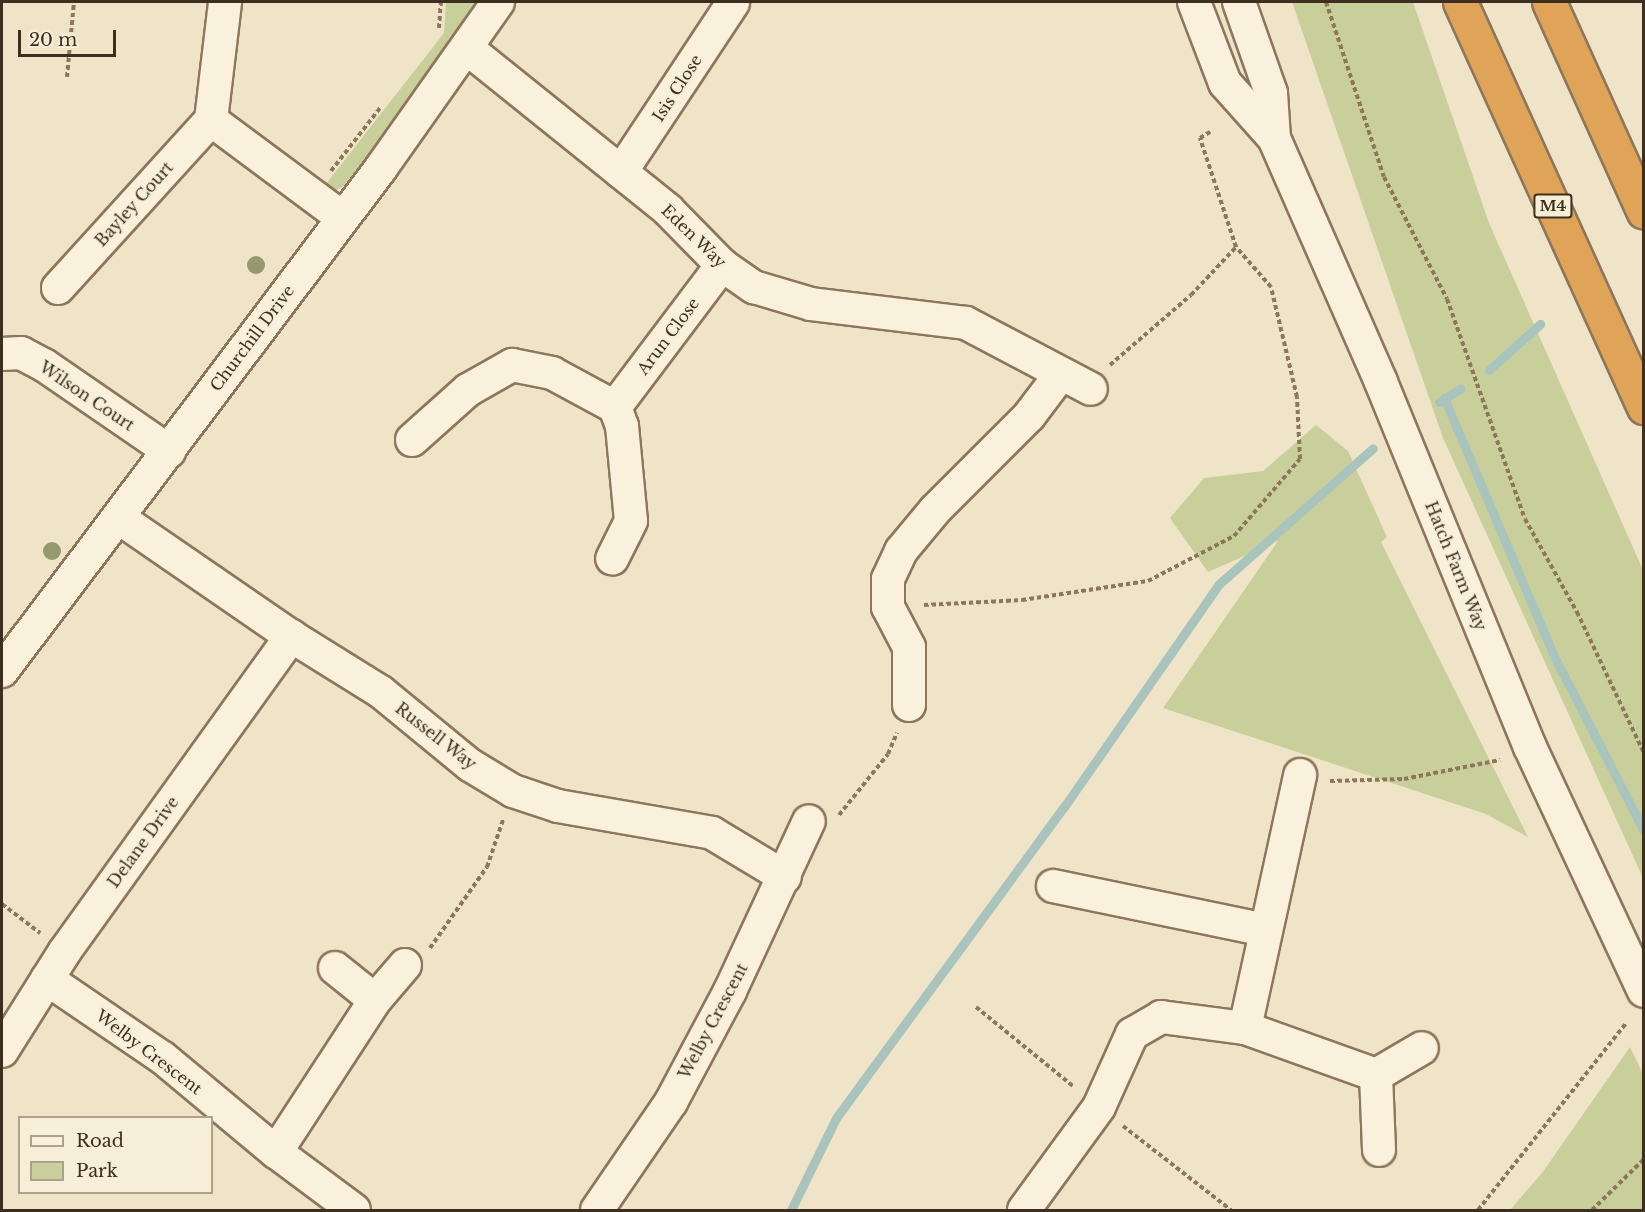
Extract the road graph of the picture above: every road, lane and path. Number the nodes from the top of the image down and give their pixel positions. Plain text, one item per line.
1 (74, 2) edge
2 (225, 2) edge
3 (441, 2) edge
4 (498, 2) edge
5 (1194, 2) edge
6 (1326, 2) edge
7 (741, 4) edge
8 (1461, 4) edge
9 (1244, 6) edge
10 (1554, 14) edge
11 (438, 34) dead end
12 (468, 49) junction
13 (67, 77) dead end
14 (382, 106) dead end
15 (211, 120) junction
16 (1210, 132) dead end
17 (1274, 138) junction
18 (621, 172) junction
19 (312, 195) junction
20 (1644, 212) edge
21 (343, 218) junction
22 (1236, 247) junction
23 (722, 265) junction
24 (58, 288) dead end
25 (2, 354) edge
26 (1060, 375) junction
27 (1091, 389) joint
28 (1644, 406) edge
29 (618, 416) junction
30 (412, 440) dead end
31 (169, 451) junction
32 (119, 518) junction
33 (612, 559) dead end
34 (888, 608) junction
35 (291, 636) junction
36 (2, 671) edge
37 (909, 705) joint
38 (1530, 747) junction
39 (1644, 753) edge
40 (1300, 775) joint
41 (513, 791) junction
42 (821, 821) joint
43 (786, 877) junction
44 (1053, 886) dead end
45 (2, 904) edge
46 (1266, 930) junction
47 (65, 951) junction
48 (405, 965) joint
49 (334, 968) dead end
50 (47, 979) junction
51 (1644, 991) edge
52 (375, 1000) junction
53 (1626, 1023) dead end
54 (1245, 1028) junction
55 (1422, 1048) dead end
56 (2, 1052) edge
57 (1376, 1075) junction
58 (1379, 1150) dead end
59 (276, 1152) junction
60 (1644, 1159) edge
61 (1036, 1206) edge
62 (354, 1210) edge
63 (597, 1210) edge
64 (1478, 1210) edge
65 (1592, 1210) edge

1 - 13 path
2 - 15 street
3 - 11 path
4 - 12 street, Churchill Drive
5 - 17 street, Hatch Farm Way
6 - 39 path
7 - 18 street, Isis Close
8 - 28 highway, M4
9 - 17 street, Hatch Farm Way
10 - 20 highway
12 - 18 street, Eden Way
12 - 21 street, Churchill Drive
14 - 19 path
15 - 19 street
15 - 24 street, Bayley Court
16 - 22 path
17 - 38 street, Hatch Farm Way
18 - 23 street, Eden Way
19 - 21 street
21 - 31 street, Churchill Drive
22 - 27 path
22 - 34 path
23 - 26 street, Eden Way
23 - 29 street, Arun Close
25 - 31 street, Wilson Court
26 - 27 street, Eden Way
26 - 34 street
29 - 30 street
29 - 33 street
31 - 32 street, Churchill Drive
32 - 35 street, Russell Way
32 - 36 street, Churchill Drive
34 - 37 street
35 - 41 street, Russell Way
35 - 47 street, Delane Drive
37 - 42 path
38 - 40 path
38 - 51 street, Hatch Farm Way
40 - 46 street
41 - 43 street, Russell Way
41 - 48 path
42 - 43 street, Welby Crescent
43 - 63 street, Welby Crescent
44 - 46 street
45 - 47 path
46 - 54 street
47 - 50 street, Delane Drive
48 - 52 street
49 - 52 street
50 - 56 street, Delane Drive
50 - 59 street, Welby Crescent
52 - 59 street
53 - 64 path
54 - 57 street
54 - 61 street
55 - 57 street
57 - 58 street
59 - 62 street, Welby Crescent
60 - 65 path

